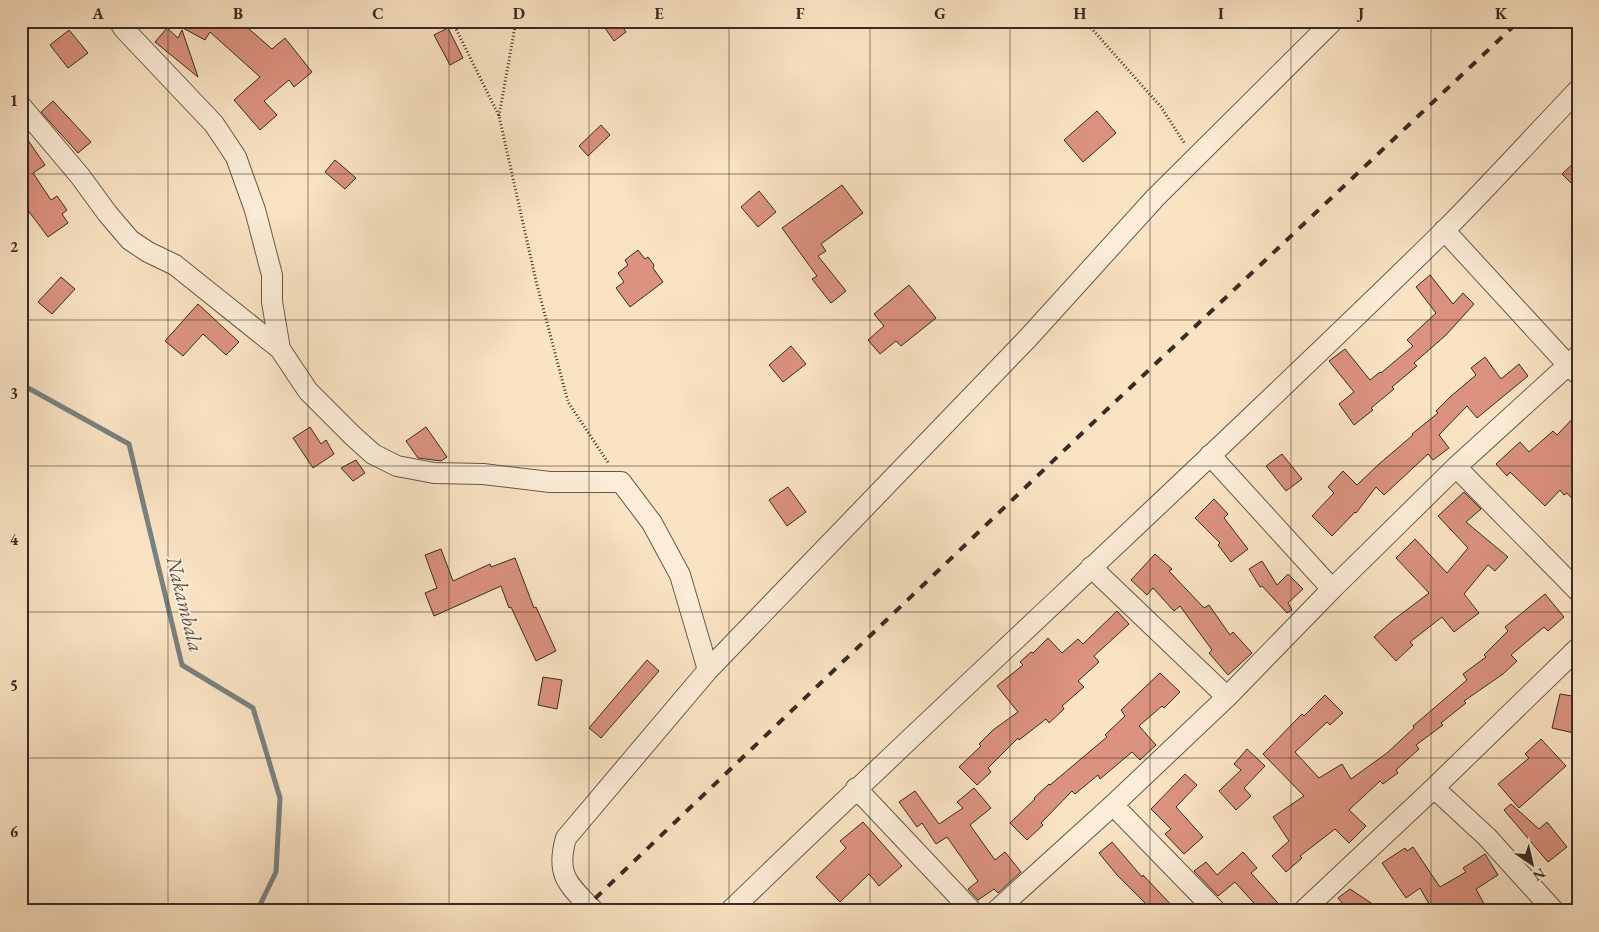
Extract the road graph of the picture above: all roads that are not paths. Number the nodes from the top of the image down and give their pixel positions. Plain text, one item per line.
1 (119, 21) edge
2 (1333, 21) edge
3 (1578, 90) edge
4 (21, 106) edge
5 (1444, 230) junction
6 (280, 349) junction
7 (1574, 365) edge
8 (1210, 455) junction
9 (1456, 467) junction
10 (1090, 568) junction
11 (1332, 589) junction
12 (1578, 591) edge
13 (1578, 648) edge
14 (708, 670) junction
15 (1227, 698) junction
16 (856, 788) junction
17 (1434, 788) junction
18 (1113, 805) junction
19 (594, 911) edge
20 (730, 911) edge
21 (972, 911) edge
22 (996, 911) edge
23 (1216, 911) edge
24 (1303, 911) edge
25 (1554, 911) edge

1 - 6 street
2 - 14 street
3 - 5 street
4 - 6 street
5 - 7 street
5 - 8 street
6 - 14 street
7 - 9 street
8 - 10 street
8 - 11 street
9 - 11 street
9 - 12 street
10 - 15 street
10 - 16 street
11 - 15 street
13 - 17 street
14 - 19 street
15 - 18 street
16 - 20 street
16 - 21 street
17 - 24 street
17 - 25 street
18 - 22 street
18 - 23 street

